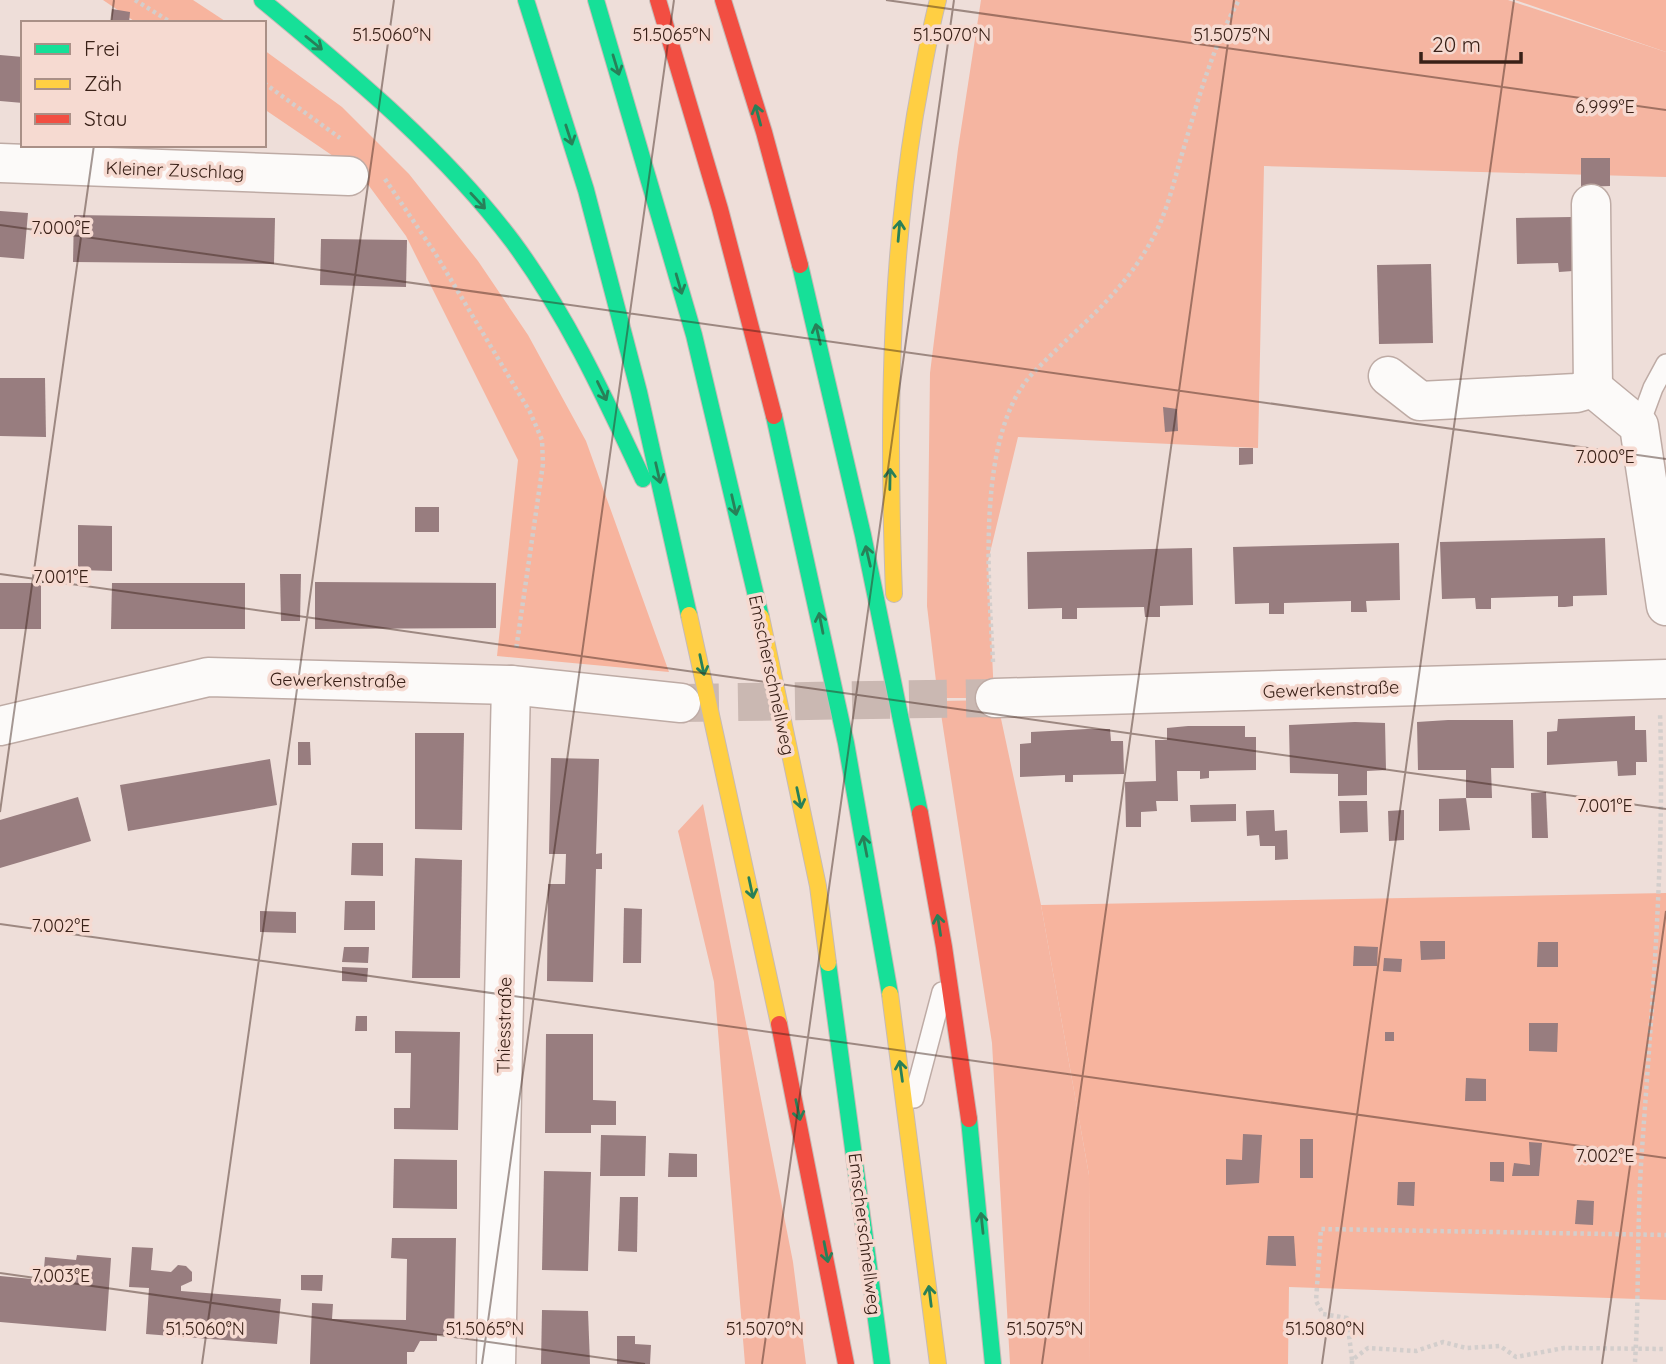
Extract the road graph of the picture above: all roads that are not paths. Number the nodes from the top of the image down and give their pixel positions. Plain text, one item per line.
1 (261, 0) edge
2 (526, 0) edge
3 (596, 0) edge
4 (658, 0) edge
5 (723, 0) edge
6 (938, 0) edge
7 (0, 163) edge
8 (360, 166) road end
9 (1591, 204) dead end
10 (1666, 365) edge
11 (1388, 376) dead end
12 (1593, 388) junction
13 (1639, 426) junction
14 (687, 599) junction
15 (1666, 606) edge
16 (1663, 679) edge
17 (511, 685) junction
18 (898, 694) junction
19 (995, 698) tunnel mouth
20 (681, 703) tunnel mouth
21 (0, 726) edge
22 (947, 974) junction
23 (908, 1120) junction
24 (496, 1364) edge
25 (846, 1364) edge
26 (882, 1364) edge
27 (938, 1364) edge
28 (993, 1364) edge

1 -> 14 highway
2 -> 14 highway
3 -> 26 highway, Emscherschnellweg
23 -> 4 highway
18 -> 5 highway
18 -> 6 highway
7 - 8 street, Kleiner Zuschlag
9 - 12 street
10 - 13 lane
11 - 12 street
12 - 13 street
13 - 15 street
14 -> 25 highway
16 - 19 street, Gewerkenstraße
17 - 20 street, Gewerkenstraße
17 - 21 street, Gewerkenstraße
17 - 24 street, Thiesstraße
22 -> 18 highway
22 - 23 lane
28 -> 22 highway
27 -> 23 highway

